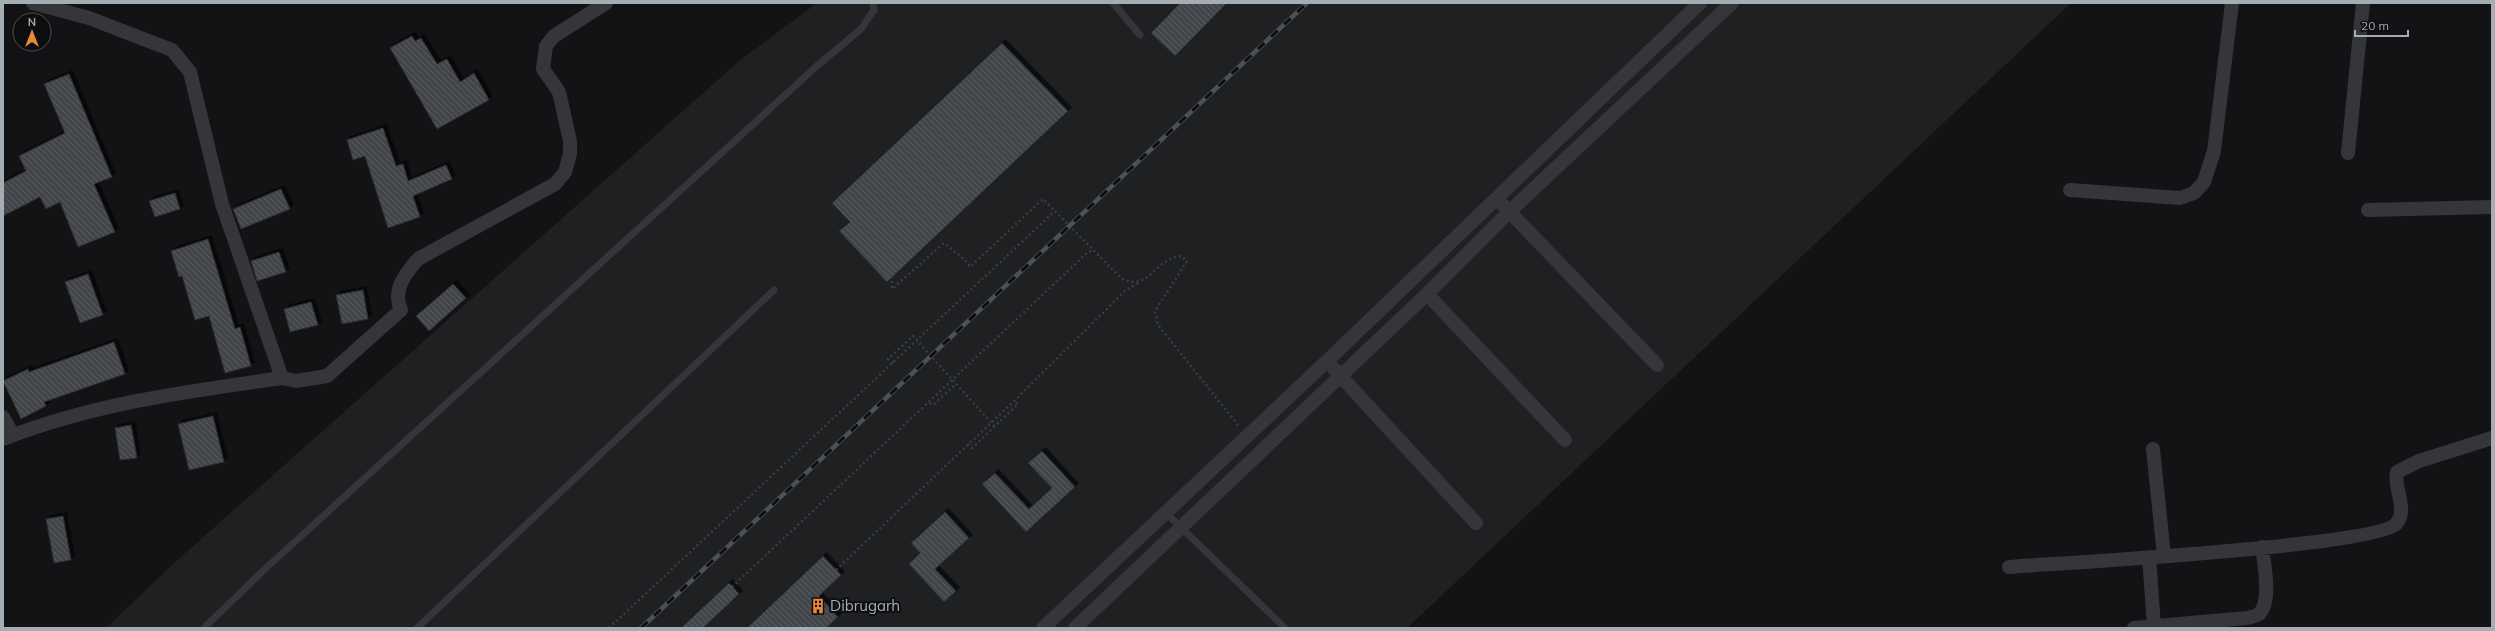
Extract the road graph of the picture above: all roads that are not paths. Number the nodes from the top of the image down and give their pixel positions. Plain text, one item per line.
1 (33, 3) edge
2 (606, 3) edge
3 (873, 3) edge
4 (1112, 3) edge
5 (1700, 3) edge
6 (1732, 3) edge
7 (2232, 3) edge
8 (2364, 3) edge
9 (588, 7) edge
10 (1140, 35) dead end
11 (2348, 153) dead end
12 (2070, 190) dead end
13 (1496, 197) junction
14 (2492, 207) edge
15 (2368, 210) dead end
16 (1509, 212) junction
17 (774, 290) dead end
18 (1427, 294) junction
19 (1326, 362) junction
20 (1657, 365) dead end
21 (1341, 374) junction
22 (282, 378) junction
23 (3, 417) edge
24 (8, 437) edge
25 (2492, 438) edge
26 (1565, 440) dead end
27 (2153, 449) dead end
28 (1166, 513) junction
29 (1476, 523) dead end
30 (1181, 526) junction
31 (2262, 547) junction
32 (2164, 556) junction
33 (2149, 557) junction
34 (2009, 567) dead end
35 (2154, 626) junction
36 (204, 628) edge
37 (418, 628) edge
38 (1043, 628) edge
39 (1075, 628) edge
40 (1285, 628) edge
41 (2134, 628) edge

1 - 22 street
2 - 9 street
3 - 36 lane
4 - 10 lane
5 - 13 street
6 - 16 street
7 - 12 street
8 - 11 street
9 - 22 street
13 - 16 street
13 - 19 street
14 - 15 street
16 - 18 street
16 - 20 street
17 - 37 lane
18 - 21 street
18 - 26 street
19 - 21 street
19 - 28 street
21 - 29 street
21 - 30 street
22 - 24 street
23 - 24 street
25 - 31 street
27 - 32 street
28 - 30 lane
28 - 38 street
30 - 39 street
30 - 40 lane
31 - 32 street
31 - 35 street
32 - 33 street
33 - 34 street
33 - 35 street
35 - 41 street

